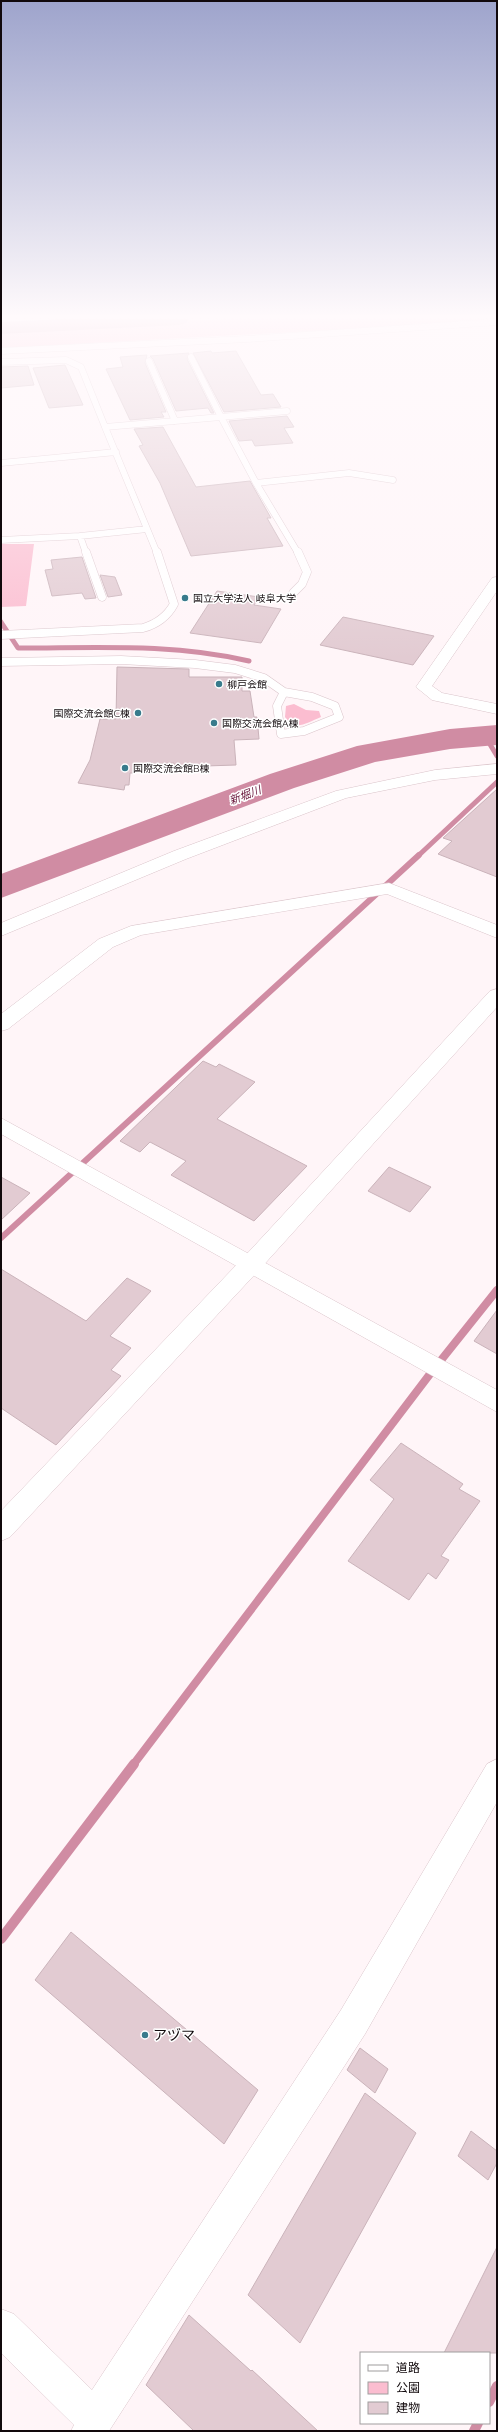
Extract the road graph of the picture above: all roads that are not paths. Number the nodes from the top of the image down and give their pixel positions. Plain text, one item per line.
1 (107, 432) edge
2 (229, 432) edge
3 (116, 452) junction
4 (1, 463) edge
5 (393, 480) dead end
6 (256, 483) junction
7 (148, 529) junction
8 (80, 536) junction
9 (1, 540) edge
10 (497, 581) edge
11 (293, 593) dead end
12 (102, 597) dead end
13 (1, 635) edge
14 (1, 662) edge
15 (284, 692) junction
16 (497, 709) edge
17 (497, 768) edge
18 (1, 930) edge
19 (497, 932) edge
20 (497, 996) edge
21 (1, 1024) edge
22 (1, 1124) edge
23 (252, 1264) junction
24 (497, 1402) edge
25 (1, 1529) edge
26 (497, 1774) edge
27 (1, 2327) edge
28 (93, 2425) edge

1 - 3 lane
2 - 6 lane
3 - 4 lane
3 - 7 lane
5 - 6 lane
6 - 11 lane
7 - 8 lane
7 - 13 lane
8 - 9 lane
8 - 12 lane
10 - 16 street
14 - 15 lane
15 - 15 lane
17 - 18 street
19 - 21 street
20 - 23 street
22 - 23 street
23 - 24 street
23 - 25 street
26 - 28 street
27 - 28 street

